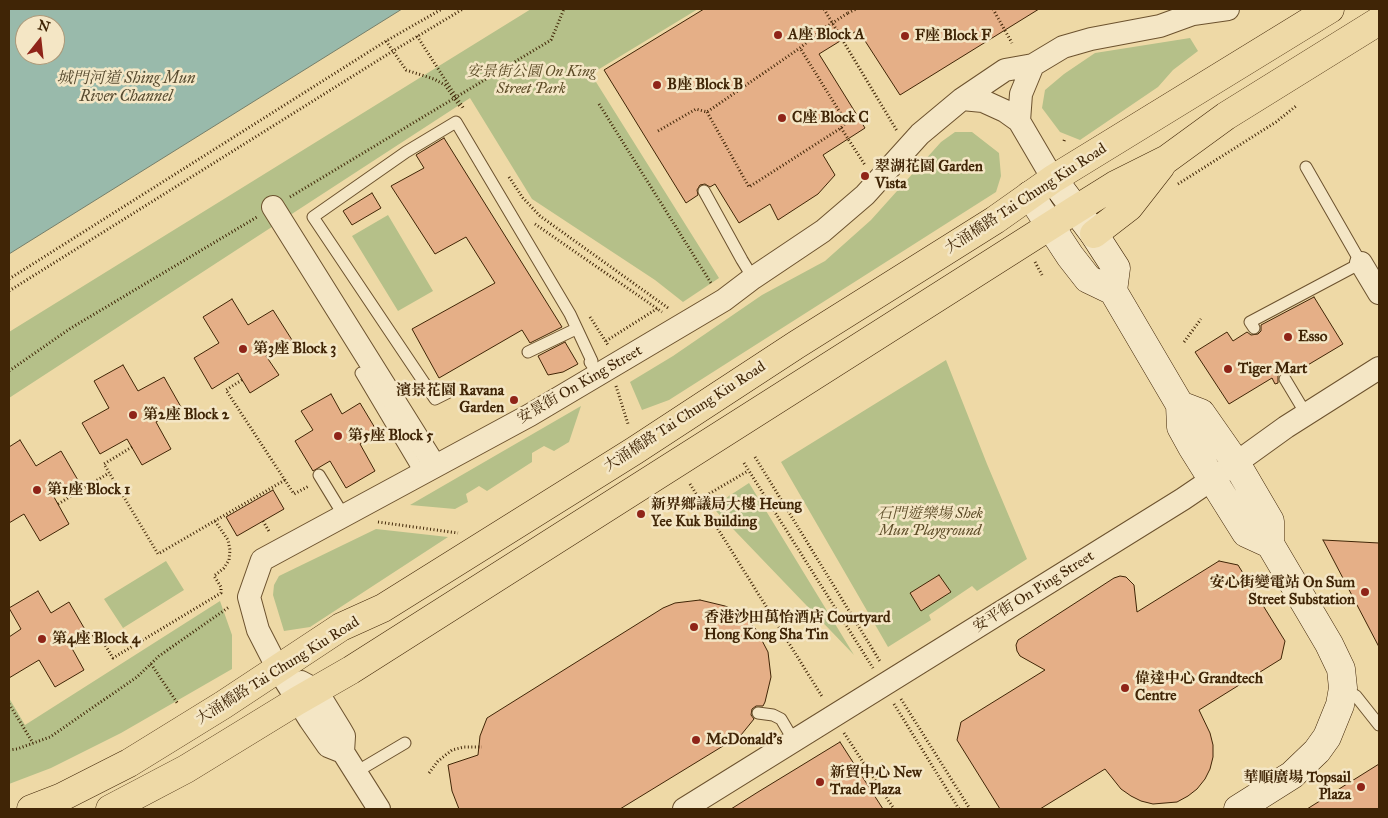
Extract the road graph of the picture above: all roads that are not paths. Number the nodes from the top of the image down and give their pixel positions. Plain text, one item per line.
1 (1228, 9) edge
2 (1330, 9) edge
3 (1191, 12) edge
4 (1379, 21) edge
5 (1033, 65) junction
6 (962, 99) junction
7 (1019, 121) junction
8 (1167, 159) junction
9 (1306, 167) dead end
10 (1053, 179) junction
11 (704, 191) dead end
12 (1030, 195) junction
13 (273, 207) road end
14 (1075, 210) junction
15 (1050, 226) junction
16 (1094, 234) junction
17 (1360, 263) junction
18 (753, 278) junction
19 (1113, 291) junction
20 (1379, 294) edge
21 (1254, 328) dead end
22 (576, 329) junction
23 (528, 352) dead end
24 (1379, 368) edge
25 (361, 373) dead end
26 (607, 379) junction
27 (1285, 379) dead end
28 (449, 392) dead end
29 (1180, 405) junction
30 (1306, 414) junction
31 (1236, 463) junction
32 (428, 470) junction
33 (320, 477) road end
34 (1212, 480) junction
35 (344, 516) junction
36 (1270, 544) junction
37 (278, 669) junction
38 (1343, 688) junction
39 (307, 696) junction
40 (758, 713) dead end
41 (1379, 725) edge
42 (794, 741) junction
43 (405, 743) dead end
44 (356, 772) junction
45 (31, 809) edge
46 (110, 809) edge
47 (379, 809) edge
48 (684, 809) edge
49 (1238, 809) edge

1 - 3 street, 安景街 On King Street
2 - 10 main road, 大涌橋路 Tai Chung Kiu Road
3 - 5 street, 安景街 On King Street
4 - 8 main road
5 - 6 street, 安景街 On King Street
5 - 7 street
6 - 7 street
6 - 18 street, 安景街 On King Street
7 - 10 street
8 - 14 main road
8 - 16 main road
9 - 17 lane
10 - 12 main road, 大涌橋路 Tai Chung Kiu Road
10 - 14 street
11 - 18 lane
12 - 15 street
12 - 37 main road, 大涌橋路 Tai Chung Kiu Road
13 - 32 street
14 - 15 main road
14 - 16 street
15 - 19 street
15 - 39 main road
16 - 19 street
17 - 20 street
17 - 21 lane
18 - 26 street, 安景街 On King Street
19 - 29 street
22 - 23 lane
22 - 26 lane
22 - 28 lane
24 - 30 street, 安平街 On Ping Street
25 - 32 lane
26 - 32 street, 安景街 On King Street
27 - 30 lane
29 - 31 street
29 - 34 street
30 - 31 street, 安平街 On Ping Street
31 - 34 street, 安平街 On Ping Street
31 - 36 street
32 - 35 street, 安景街 On King Street
33 - 35 lane
34 - 36 street
34 - 42 street, 安平街 On Ping Street
35 - 37 street, 安景街 On King Street
36 - 38 street
37 - 39 street, 安景街 On King Street
37 - 45 main road, 大涌橋路 Tai Chung Kiu Road
38 - 41 lane
38 - 49 street
39 - 44 street, 安景街 On King Street
39 - 46 main road
40 - 42 lane
42 - 48 street, 安平街 On Ping Street
43 - 44 lane
44 - 47 street

